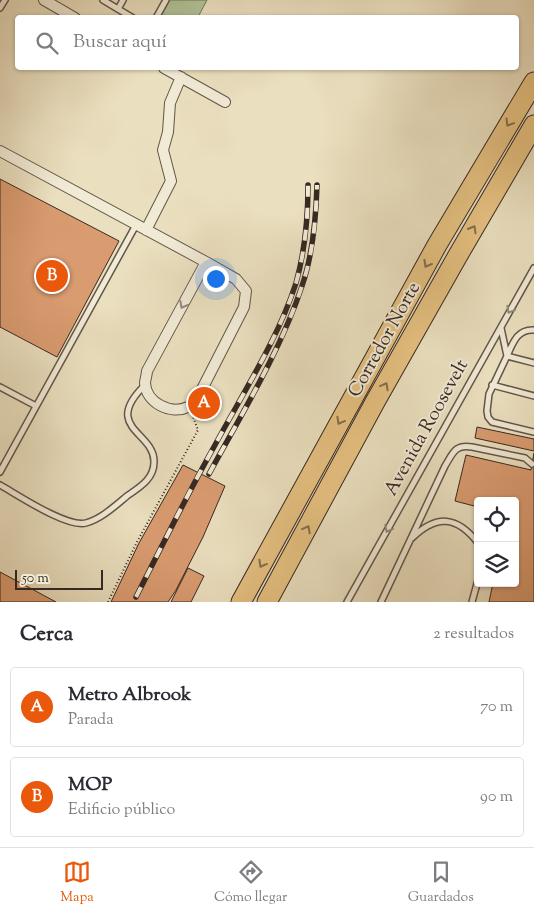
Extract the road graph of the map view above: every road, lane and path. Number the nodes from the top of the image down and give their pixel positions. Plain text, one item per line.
1 (5, 0) edge
2 (44, 0) edge
3 (103, 0) edge
4 (124, 0) edge
5 (166, 0) edge
6 (0, 8) edge
7 (118, 9) junction
8 (70, 15) edge
9 (128, 15) edge
10 (158, 15) edge
11 (168, 70) edge
12 (181, 77) junction
13 (534, 82) edge
14 (225, 102) dead end
15 (534, 125) edge
16 (0, 151) edge
17 (136, 225) junction
18 (146, 230) junction
19 (206, 262) junction
20 (534, 268) edge
21 (501, 327) junction
22 (534, 330) edge
23 (506, 356) junction
24 (534, 363) edge
25 (145, 384) junction
26 (492, 386) junction
27 (0, 387) edge
28 (534, 396) edge
29 (36, 406) junction
30 (189, 406) junction
31 (534, 432) edge
32 (532, 464) dead end
33 (0, 472) edge
34 (0, 485) edge
35 (408, 541) junction
36 (477, 542) edge
37 (476, 587) edge
38 (108, 602) edge
39 (241, 602) edge
40 (267, 602) edge
41 (347, 602) edge
42 (381, 602) edge
43 (472, 602) edge

1 - 6 lane
2 - 8 street
3 - 7 lane
4 - 7 lane
5 - 10 lane
7 - 9 lane
11 - 12 street
12 - 14 street
12 - 18 street
13 -> 39 highway, Corredor Norte
40 -> 15 highway, Corredor Norte
16 - 17 street
17 - 18 street
17 - 29 lane
18 - 19 street
19 -> 25 street
19 - 30 street
20 -> 21 lane, Avenida Roosevelt
21 - 23 lane
21 -> 41 lane, Avenida Roosevelt
22 - 23 lane
23 - 24 lane
23 - 26 lane
25 - 30 street
25 - 34 lane
26 - 28 lane
26 - 31 lane
27 - 29 lane
29 - 33 lane
30 - 38 path
32 - 35 lane
35 - 36 lane
35 - 42 lane
37 - 43 lane

